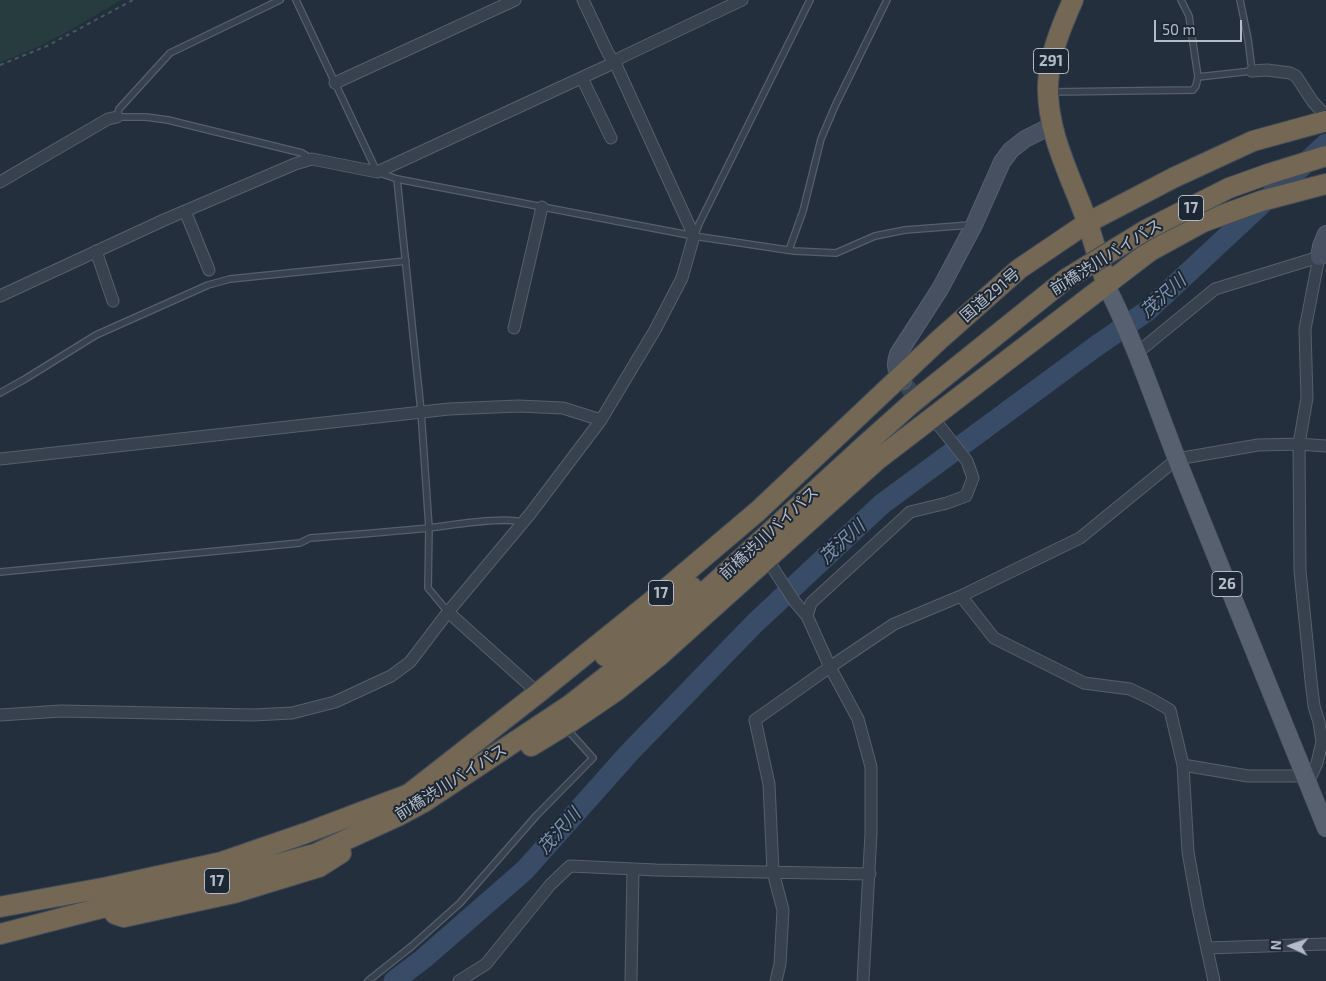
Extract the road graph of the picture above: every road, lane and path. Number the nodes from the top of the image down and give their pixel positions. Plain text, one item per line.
1 (133, 0) edge
2 (280, 0) edge
3 (296, 0) edge
4 (515, 0) edge
5 (583, 0) edge
6 (742, 0) edge
7 (810, 0) edge
8 (887, 0) edge
9 (1073, 0) edge
10 (1181, 0) edge
11 (1240, 0) edge
12 (614, 62) junction
13 (0, 65) edge
14 (1252, 71) junction
15 (582, 78) junction
16 (1198, 78) junction
17 (336, 83) junction
18 (1048, 92) junction
19 (1326, 116) edge
20 (117, 117) junction
21 (1326, 121) edge
22 (1053, 125) junction
23 (611, 138) dead end
24 (1326, 156) edge
25 (312, 159) junction
26 (377, 172) junction
27 (397, 179) junction
28 (0, 182) edge
29 (1326, 184) edge
30 (542, 207) junction
31 (185, 211) junction
32 (1087, 223) junction
33 (974, 225) junction
34 (1326, 234) edge
35 (694, 236) junction
36 (790, 250) junction
37 (96, 251) junction
38 (1322, 257) edge
39 (406, 261) junction
40 (209, 270) dead end
41 (1106, 285) junction
42 (0, 296) edge
43 (113, 301) dead end
44 (514, 328) dead end
45 (1134, 346) junction
46 (901, 379) junction
47 (0, 393) edge
48 (421, 412) junction
49 (932, 418) junction
50 (601, 420) junction
51 (1299, 444) junction
52 (1326, 446) edge
53 (0, 459) edge
54 (1177, 459) junction
55 (522, 523) junction
56 (429, 528) junction
57 (767, 559) junction
58 (0, 572) edge
59 (961, 596) junction
60 (448, 612) junction
61 (807, 616) junction
62 (830, 667) junction
63 (538, 693) junction
64 (0, 715) edge
65 (565, 726) junction
66 (1183, 765) junction
67 (1305, 776) junction
68 (417, 798) junction
69 (1326, 828) edge
70 (633, 868) junction
71 (773, 872) junction
72 (870, 874) junction
73 (0, 907) edge
74 (0, 934) edge
75 (1326, 944) edge
76 (1207, 948) junction
77 (368, 981) edge
78 (459, 981) edge
79 (631, 981) edge
80 (776, 981) edge
81 (863, 981) edge
82 (1214, 981) edge

1 - 13 path
2 - 20 lane
3 - 17 lane
4 - 17 street
5 - 12 street
6 - 12 street
7 - 35 lane
8 - 36 lane
9 - 18 highway, 291
10 - 16 lane
11 - 14 lane
12 - 15 street
12 - 35 street
14 - 16 lane
14 - 19 street
15 - 23 street
15 - 26 street
16 - 18 lane
17 - 26 lane
18 - 22 highway, 291
20 - 25 lane
20 - 28 street
21 - 32 highway, 17
22 - 32 highway, 291
22 - 33 street
24 - 68 highway, 前橋渋川バイパス / 17, bridge
25 - 26 street
25 - 31 street
26 - 27 lane
27 - 30 lane
27 - 39 lane
29 - 41 highway, 17
30 - 35 lane
30 - 44 street
31 - 37 street
31 - 40 street
32 - 41 highway, 291
32 - 46 highway, 国道291号 / 17
33 - 36 lane
33 - 46 street
34 - 38 street
35 - 36 lane
35 - 50 street
37 - 42 street
37 - 43 street
38 - 45 street
38 - 51 street
39 - 47 lane
39 - 48 lane
41 - 45 main road, 26
41 - 49 highway, 17
45 - 54 main road, 26
46 - 63 highway, 17
48 - 50 street
48 - 53 street
48 - 56 lane
49 - 57 highway, 17
49 - 61 street
50 - 55 street
51 - 52 street
51 - 54 street
51 - 67 street
54 - 59 street
54 - 67 main road, 26
55 - 56 lane
55 - 60 street
56 - 58 lane
56 - 60 lane
57 - 61 street
57 - 65 highway, 17
59 - 62 street
59 - 66 street
60 - 63 street
60 - 64 street
61 - 62 street
62 - 71 street
62 - 72 street
63 - 68 highway, 17
65 - 68 highway, 17
65 - 77 lane
66 - 67 street
66 - 76 street
67 - 69 main road, 26
68 - 73 highway, 前橋渋川バイパス / 17
68 - 74 highway, 前橋渋川バイパス / 17
70 - 71 street
70 - 78 street
70 - 79 street
71 - 72 street
71 - 80 street
72 - 81 street
75 - 76 street
76 - 82 street

